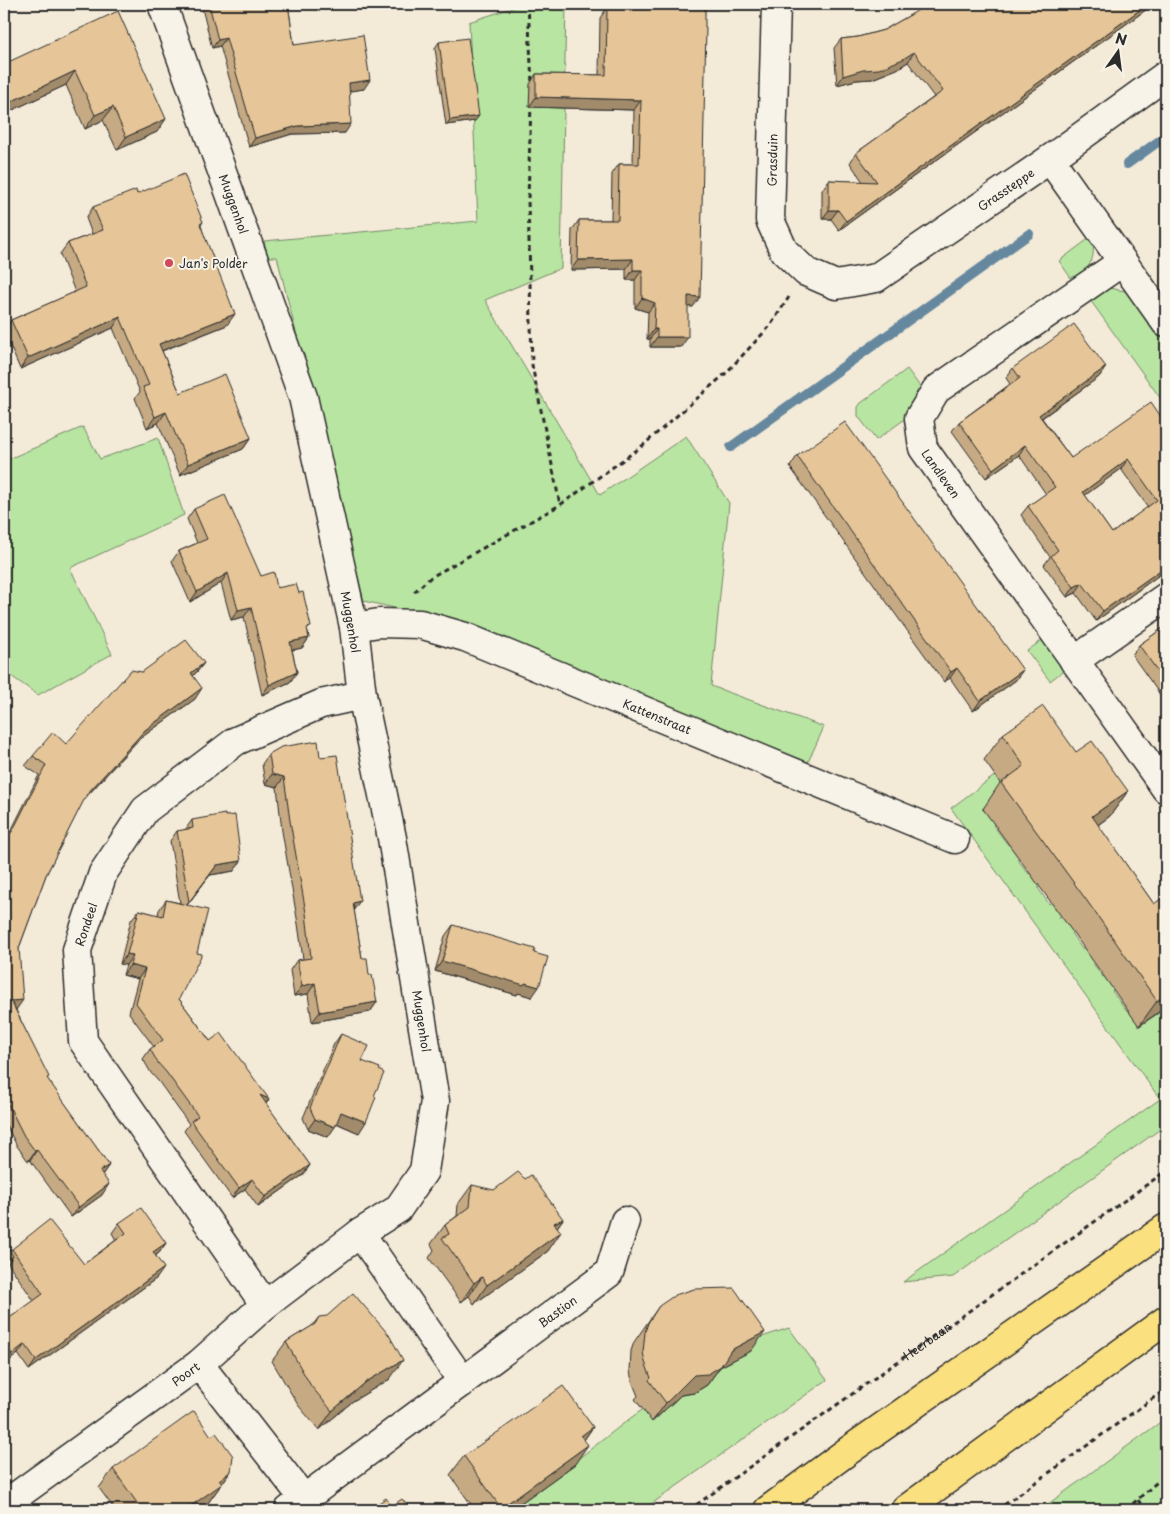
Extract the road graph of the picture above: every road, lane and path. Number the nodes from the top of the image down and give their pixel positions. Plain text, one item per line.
1 (162, 4) edge
2 (528, 4) edge
3 (776, 4) edge
4 (1166, 75) edge
5 (532, 87) dead end
6 (532, 96) dead end
7 (1050, 159) junction
8 (1122, 262) junction
9 (806, 272) junction
10 (836, 285) joint
11 (1166, 323) edge
12 (560, 505) junction
13 (413, 594) dead end
14 (1166, 597) edge
15 (354, 628) junction
16 (1074, 661) junction
17 (362, 695) junction
18 (1166, 789) edge
19 (955, 839) dead end
20 (1166, 1171) edge
21 (625, 1221) dead end
22 (1166, 1228) edge
23 (360, 1233) junction
24 (265, 1304) junction
25 (1166, 1320) edge
26 (199, 1364) junction
27 (463, 1382) junction
28 (1166, 1389) edge
29 (1166, 1474) edge
30 (1138, 1500) junction
31 (4, 1505) edge
32 (297, 1505) edge
33 (689, 1510) edge
34 (768, 1510) edge
35 (905, 1510) edge
36 (997, 1510) edge
37 (1126, 1510) edge
38 (1145, 1510) edge

1 - 15 street, Muggenhol
2 - 5 path
3 - 9 street, Grasduin
4 - 7 street, Grassteppe
6 - 12 path
7 - 8 street
7 - 10 street, Grassteppe
8 - 11 street
8 - 16 street, Landleven
9 - 10 street, Grasduin
9 - 12 path
12 - 13 path
14 - 16 street
15 - 17 street, Muggenhol
15 - 19 street, Kattenstraat
16 - 18 street, Landleven
17 - 23 street, Muggenhol
17 - 24 street, Rondeel
20 - 33 path, Heerbaan
21 - 27 street, Bastion
22 - 34 main road
23 - 24 street, Poort
23 - 27 street
24 - 26 street, Poort
25 - 35 main road
26 - 31 street, Poort
26 - 32 street, Bastion
27 - 32 street, Bastion
28 - 36 path
29 - 30 path
30 - 37 path
30 - 38 path

